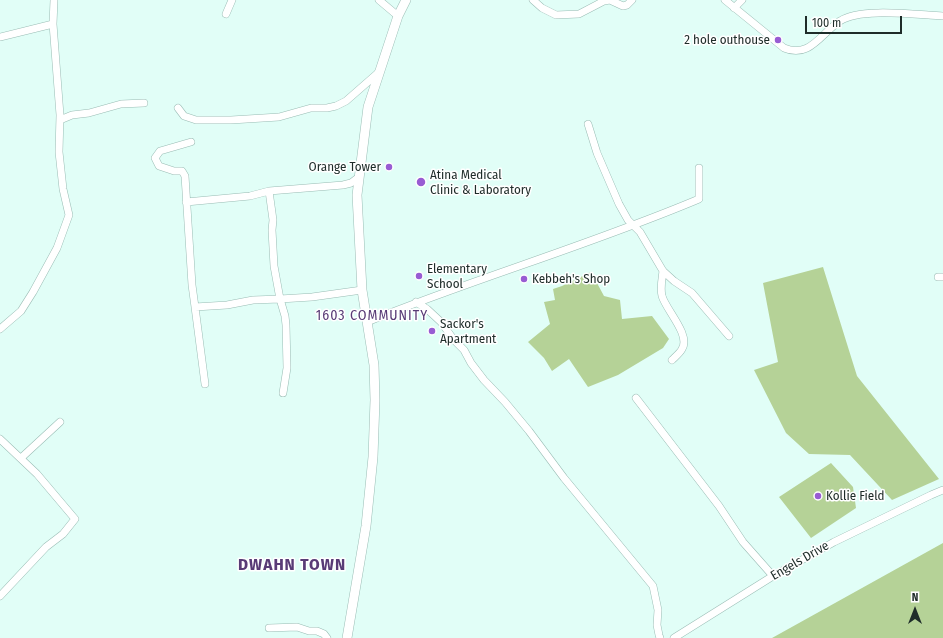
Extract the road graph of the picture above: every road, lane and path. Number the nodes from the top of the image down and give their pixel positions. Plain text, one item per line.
1 (54, 0) edge
2 (232, 0) edge
3 (379, 0) edge
4 (406, 0) edge
5 (533, 0) edge
6 (632, 0) edge
7 (725, 0) edge
8 (742, 0) edge
9 (734, 8) junction
10 (226, 14) dead end
11 (398, 16) junction
12 (943, 16) edge
13 (52, 24) junction
14 (0, 37) edge
15 (378, 73) junction
16 (144, 103) dead end
17 (178, 108) dead end
18 (60, 120) junction
19 (588, 124) dead end
20 (191, 142) dead end
21 (699, 168) dead end
22 (359, 177) junction
23 (269, 191) junction
24 (186, 202) junction
25 (635, 226) junction
26 (663, 271) junction
27 (362, 290) junction
28 (280, 299) junction
29 (416, 302) junction
30 (195, 307) junction
31 (367, 322) junction
32 (0, 329) edge
33 (729, 336) dead end
34 (672, 360) dead end
35 (205, 384) dead end
36 (283, 393) dead end
37 (636, 398) dead end
38 (60, 422) dead end
39 (0, 439) edge
40 (21, 458) junction
41 (943, 490) edge
42 (773, 576) junction
43 (0, 596) edge
44 (269, 628) dead end
45 (327, 638) edge
46 (347, 638) edge
47 (660, 638) edge
48 (674, 638) edge

1 - 13 street
2 - 10 street
3 - 11 street
4 - 11 main road
5 - 6 street
7 - 9 street
8 - 9 street
9 - 12 street
11 - 15 main road
13 - 14 street
13 - 18 street
15 - 17 street
15 - 22 main road
16 - 18 street
18 - 32 street
19 - 25 street
20 - 24 street
21 - 25 street
22 - 23 street
22 - 27 main road
23 - 24 street
23 - 28 street
24 - 30 street
25 - 26 street
25 - 29 street
26 - 33 street
26 - 34 street
27 - 28 street
27 - 31 main road
28 - 30 street
28 - 36 street
29 - 31 street
29 - 47 street
30 - 35 street
31 - 46 main road
37 - 42 street
38 - 40 street
39 - 40 street
40 - 43 street
41 - 42 street, Engels Drive
42 - 48 street, Engels Drive
44 - 45 street

